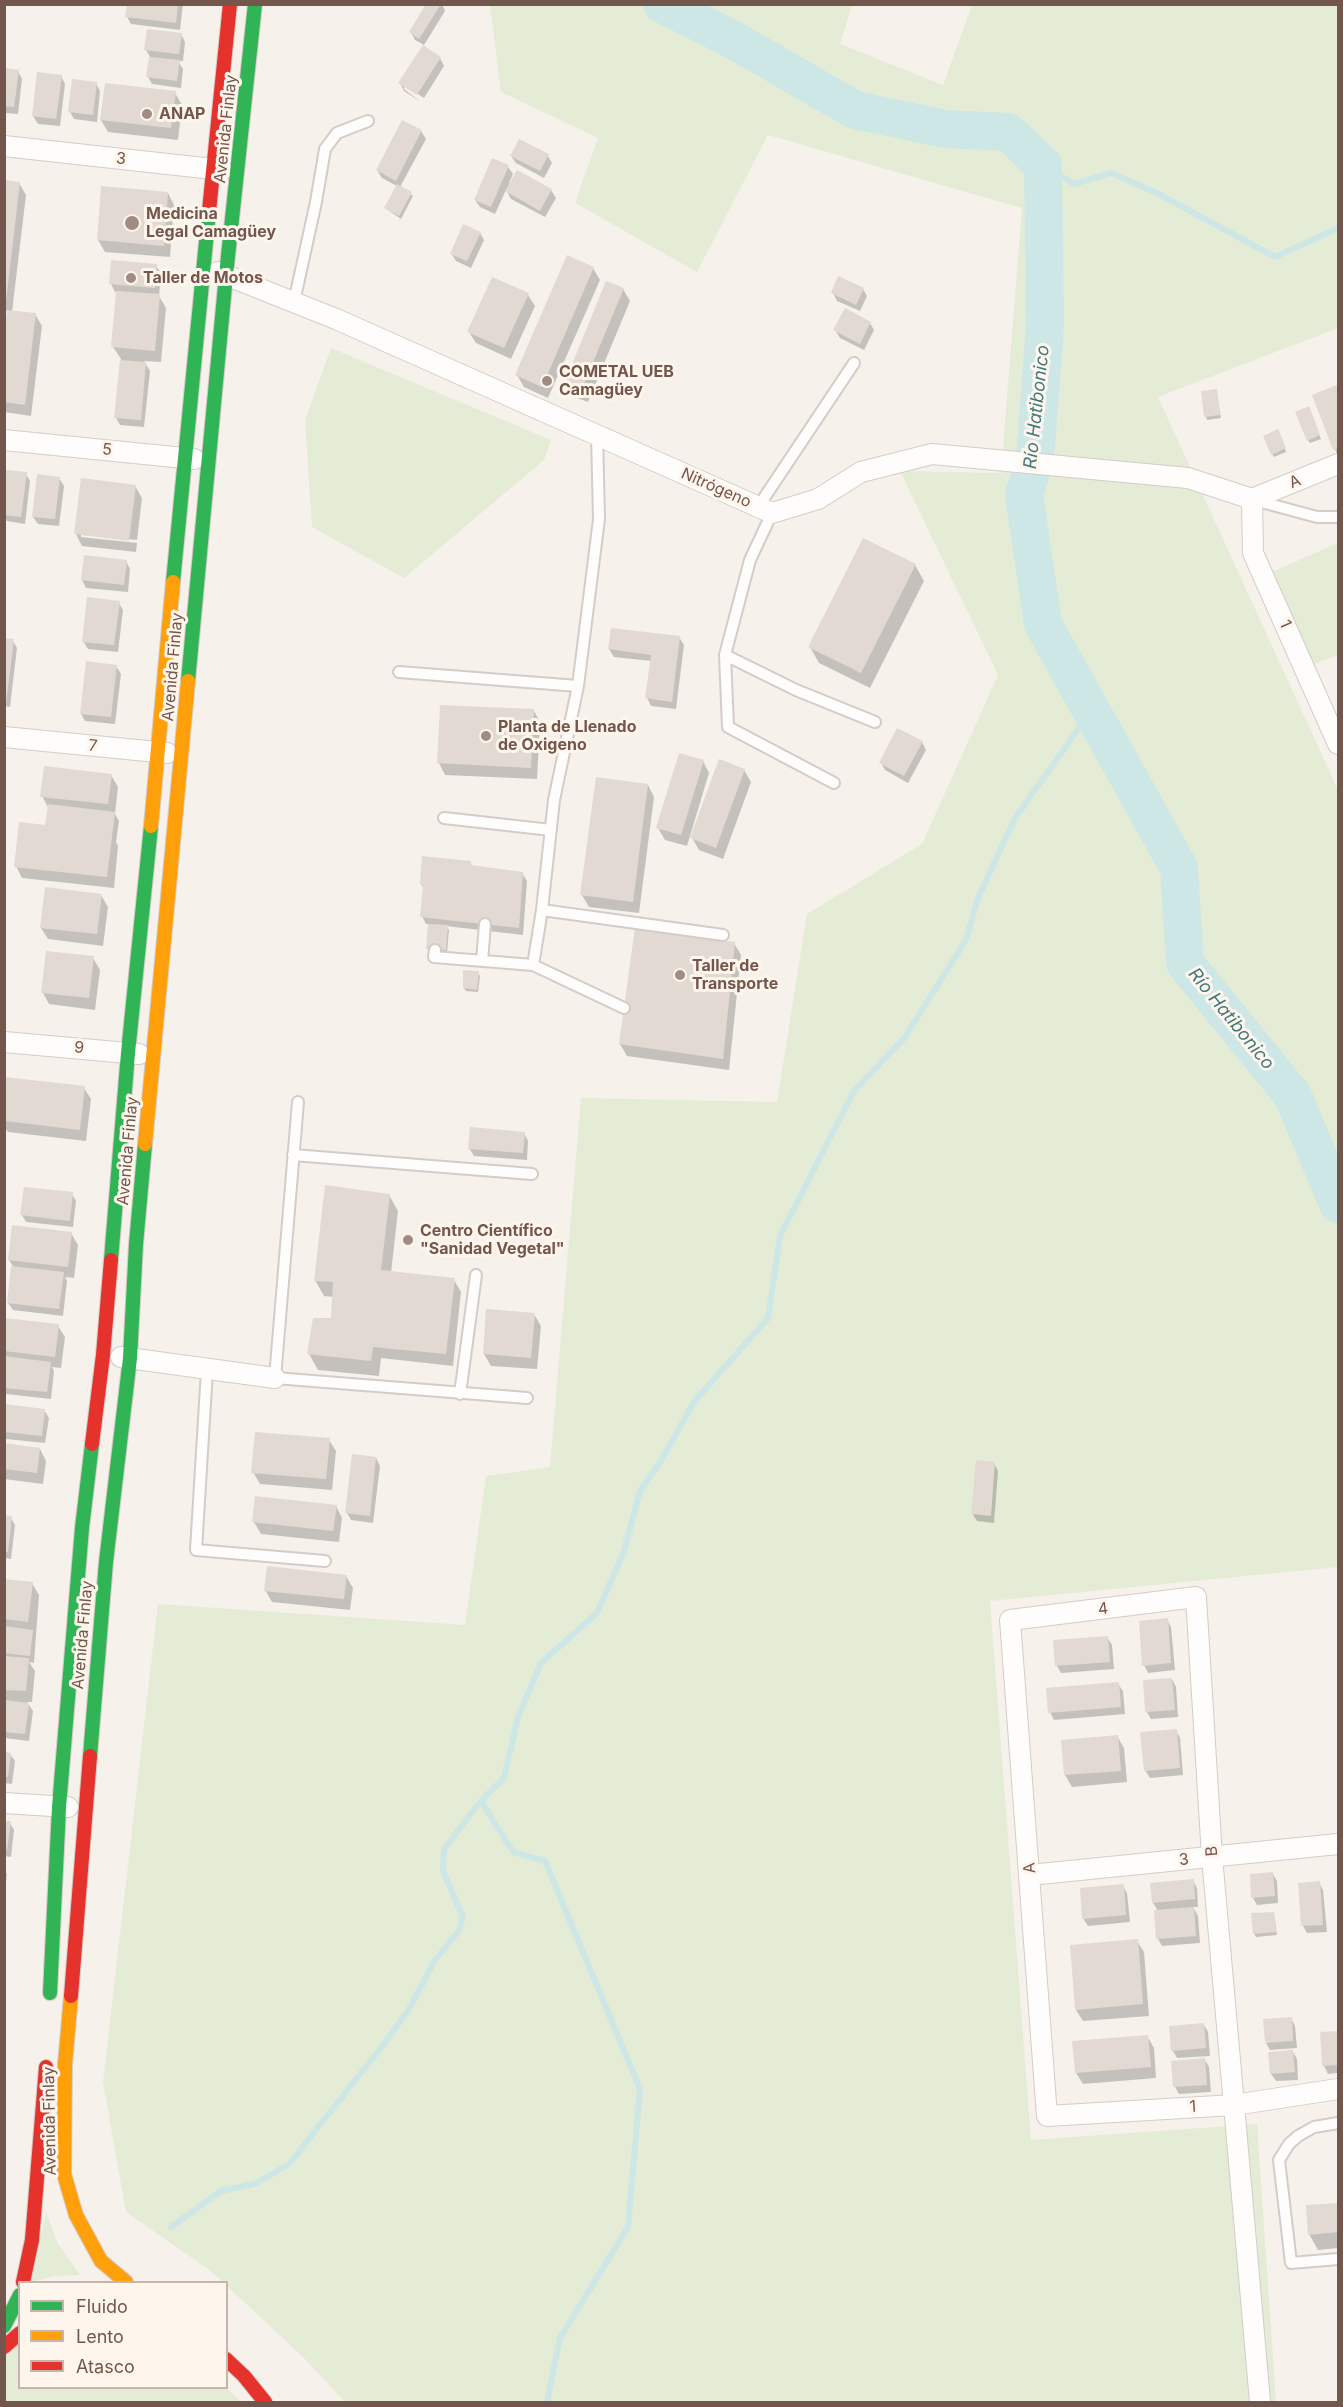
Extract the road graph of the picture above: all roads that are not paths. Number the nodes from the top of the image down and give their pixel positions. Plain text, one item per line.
1 (230, 4) edge
2 (255, 4) edge
3 (368, 121) dead end
4 (4, 146) edge
5 (214, 169) junction
6 (238, 174) junction
7 (204, 266) junction
8 (226, 275) junction
9 (294, 302) junction
10 (854, 363) dead end
11 (597, 435) junction
12 (4, 440) edge
13 (184, 458) junction
14 (208, 461) junction
15 (1338, 464) edge
16 (1252, 499) junction
17 (765, 510) junction
18 (1338, 517) edge
19 (725, 655) junction
20 (399, 672) dead end
21 (578, 686) junction
22 (875, 722) dead end
23 (4, 737) edge
24 (1338, 744) edge
25 (158, 752) junction
26 (181, 754) junction
27 (834, 783) dead end
28 (444, 818) dead end
29 (551, 830) junction
30 (542, 910) junction
31 (485, 924) dead end
32 (723, 935) dead end
33 (435, 950) dead end
34 (482, 961) junction
35 (534, 965) junction
36 (624, 1008) dead end
37 (4, 1042) edge
38 (128, 1053) junction
39 (154, 1055) junction
40 (298, 1102) dead end
41 (293, 1155) junction
42 (532, 1174) dead end
43 (476, 1275) dead end
44 (103, 1355) junction
45 (130, 1358) junction
46 (207, 1370) junction
47 (275, 1378) junction
48 (460, 1394) junction
49 (527, 1398) dead end
50 (325, 1561) dead end
51 (1196, 1597) joint
52 (1010, 1620) joint
53 (4, 1803) edge
54 (59, 1807) junction
55 (84, 1808) junction
56 (1338, 1844) edge
57 (1212, 1857) junction
58 (1030, 1875) junction
59 (49, 2005) dead end
60 (47, 2051) dead end
61 (1338, 2090) edge
62 (1234, 2104) junction
63 (1047, 2116) joint
64 (1338, 2123) edge
65 (1338, 2259) edge
66 (23, 2281) edge
67 (124, 2281) edge
68 (18, 2299) edge
69 (4, 2326) edge
70 (18, 2335) edge
71 (4, 2347) edge
72 (228, 2361) edge
73 (265, 2403) edge
74 (1260, 2403) edge

1 - 5 main road, Avenida Finlay
2 - 6 main road, Avenida Finlay
3 - 9 lane
4 - 5 street, 3
5 - 6 street, 3
5 - 7 main road, Avenida Finlay
6 - 8 main road, Avenida Finlay
7 - 8 street, Nitrógeno
7 - 13 main road, Avenida Finlay
8 - 9 street, Nitrógeno
8 - 14 main road, Avenida Finlay
9 - 11 street, Nitrógeno
10 - 17 lane
11 - 17 street, Nitrógeno
11 - 21 lane
12 - 13 street, 5
13 - 14 street, 5
13 - 25 main road, Avenida Finlay
14 - 26 main road, Avenida Finlay
15 - 16 street, A
16 - 17 street, Nitrógeno
16 - 18 lane
16 - 24 street, 1
17 - 19 lane
19 - 22 lane
19 - 27 lane
20 - 21 lane
21 - 29 lane
23 - 25 street, 7
25 - 26 street, 7
25 - 38 main road, Avenida Finlay
26 - 39 main road, Avenida Finlay
28 - 29 lane
29 - 30 lane
30 - 32 lane
30 - 35 lane
31 - 34 lane
33 - 34 lane
34 - 35 lane
35 - 36 lane
37 - 38 street, 9
38 - 39 street, 9
38 - 44 main road, Avenida Finlay
39 - 45 main road, Avenida Finlay
40 - 41 lane
41 - 42 lane
41 - 47 lane
43 - 48 lane
44 - 45 street
44 - 54 main road, Avenida Finlay
45 - 46 street
45 - 55 main road, Avenida Finlay
46 - 47 street
46 - 50 lane
47 - 48 lane
48 - 49 lane
51 - 52 street, 4
51 - 57 street, B
52 - 58 street, A
53 - 54 street
54 - 55 street
54 - 59 main road, Avenida Finlay
55 - 67 main road, Avenida Finlay
56 - 57 street, 3
57 - 58 street, 3
57 - 62 street, B
58 - 63 street, A
60 - 66 main road, Avenida Finlay
61 - 62 street, 1
62 - 63 street, 1
62 - 74 street, B
64 - 65 lane
68 - 69 main road
70 - 71 main road
72 - 73 main road

